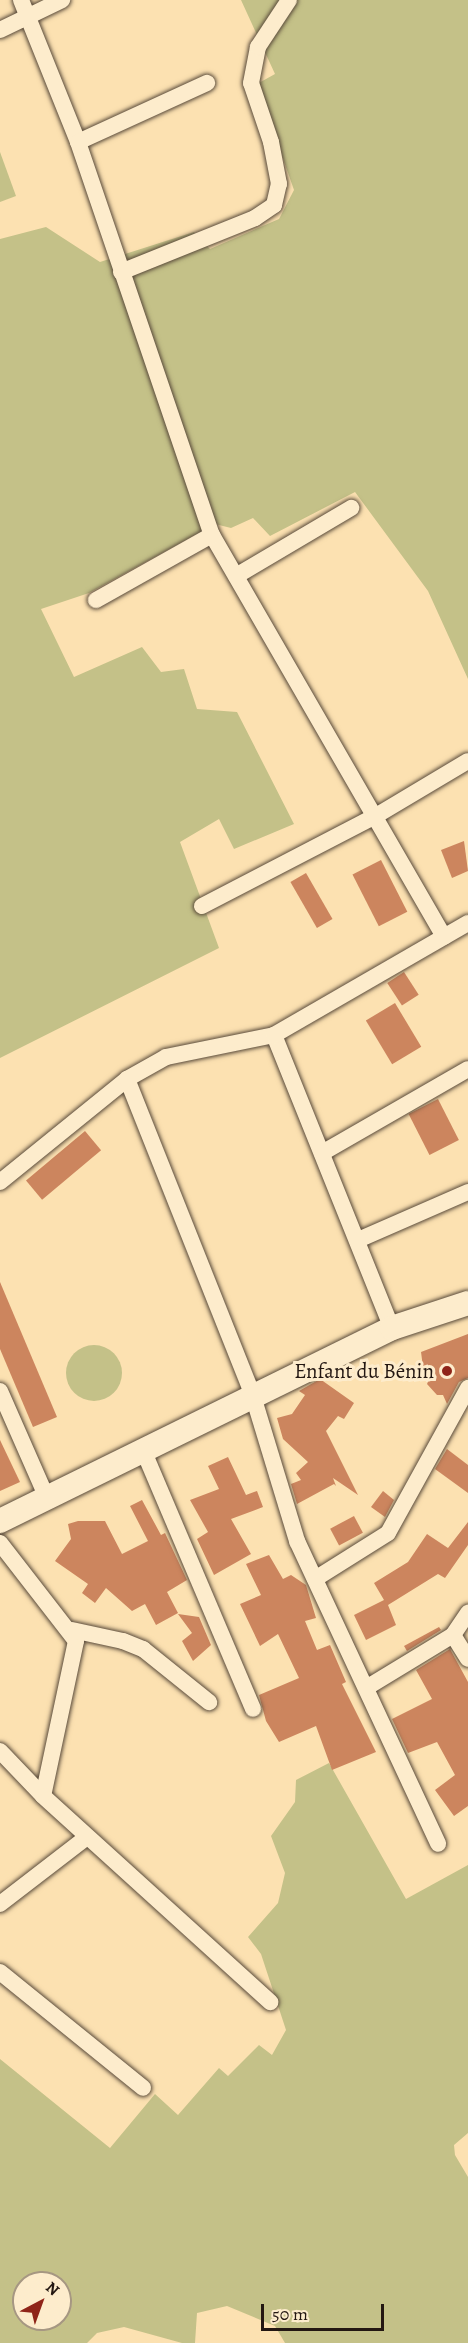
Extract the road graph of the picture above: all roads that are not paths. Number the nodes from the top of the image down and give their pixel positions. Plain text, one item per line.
1 (21, 0) edge
2 (62, 0) edge
3 (289, 0) edge
4 (28, 18) junction
5 (0, 30) edge
6 (207, 82) dead end
7 (78, 142) junction
8 (121, 272) junction
9 (351, 508) dead end
10 (212, 535) junction
11 (236, 576) junction
12 (96, 600) dead end
13 (468, 761) edge
14 (374, 817) junction
15 (202, 906) dead end
16 (468, 923) edge
17 (444, 937) junction
18 (274, 1035) junction
19 (468, 1069) edge
20 (127, 1079) junction
21 (322, 1153) junction
22 (0, 1182) edge
23 (468, 1192) edge
24 (358, 1240) junction
25 (468, 1303) edge
26 (392, 1328) junction
27 (468, 1388) edge
28 (0, 1391) edge
29 (253, 1396) junction
30 (144, 1452) junction
31 (47, 1498) junction
32 (0, 1521) edge
33 (0, 1543) edge
34 (315, 1579) junction
35 (468, 1612) edge
36 (72, 1630) junction
37 (453, 1635) junction
38 (468, 1659) edge
39 (366, 1688) junction
40 (209, 1702) dead end
41 (253, 1709) dead end
42 (0, 1751) edge
43 (43, 1796) junction
44 (87, 1837) junction
45 (438, 1844) dead end
46 (0, 1904) edge
47 (0, 1972) edge
48 (270, 2002) dead end
49 (143, 2088) dead end

1 - 4 street
2 - 4 street
3 - 8 street
4 - 5 street
4 - 7 street
6 - 7 street
7 - 8 street
8 - 10 street
9 - 11 street
10 - 11 street
10 - 12 street
11 - 14 street
13 - 14 street
14 - 15 street
14 - 17 street
16 - 17 street
17 - 18 street
18 - 20 street
18 - 21 street
19 - 21 street
20 - 22 street
20 - 29 street
21 - 24 street
23 - 24 street
24 - 26 street
25 - 26 street
26 - 29 street
27 - 34 street
28 - 31 street
29 - 30 street
29 - 34 street
30 - 31 street
30 - 41 street
31 - 32 street
33 - 36 street
34 - 39 street
35 - 37 street
36 - 40 street
36 - 43 street
37 - 38 street
37 - 39 street
39 - 45 street
42 - 43 street
43 - 44 street
44 - 46 street
44 - 48 street
47 - 49 street

